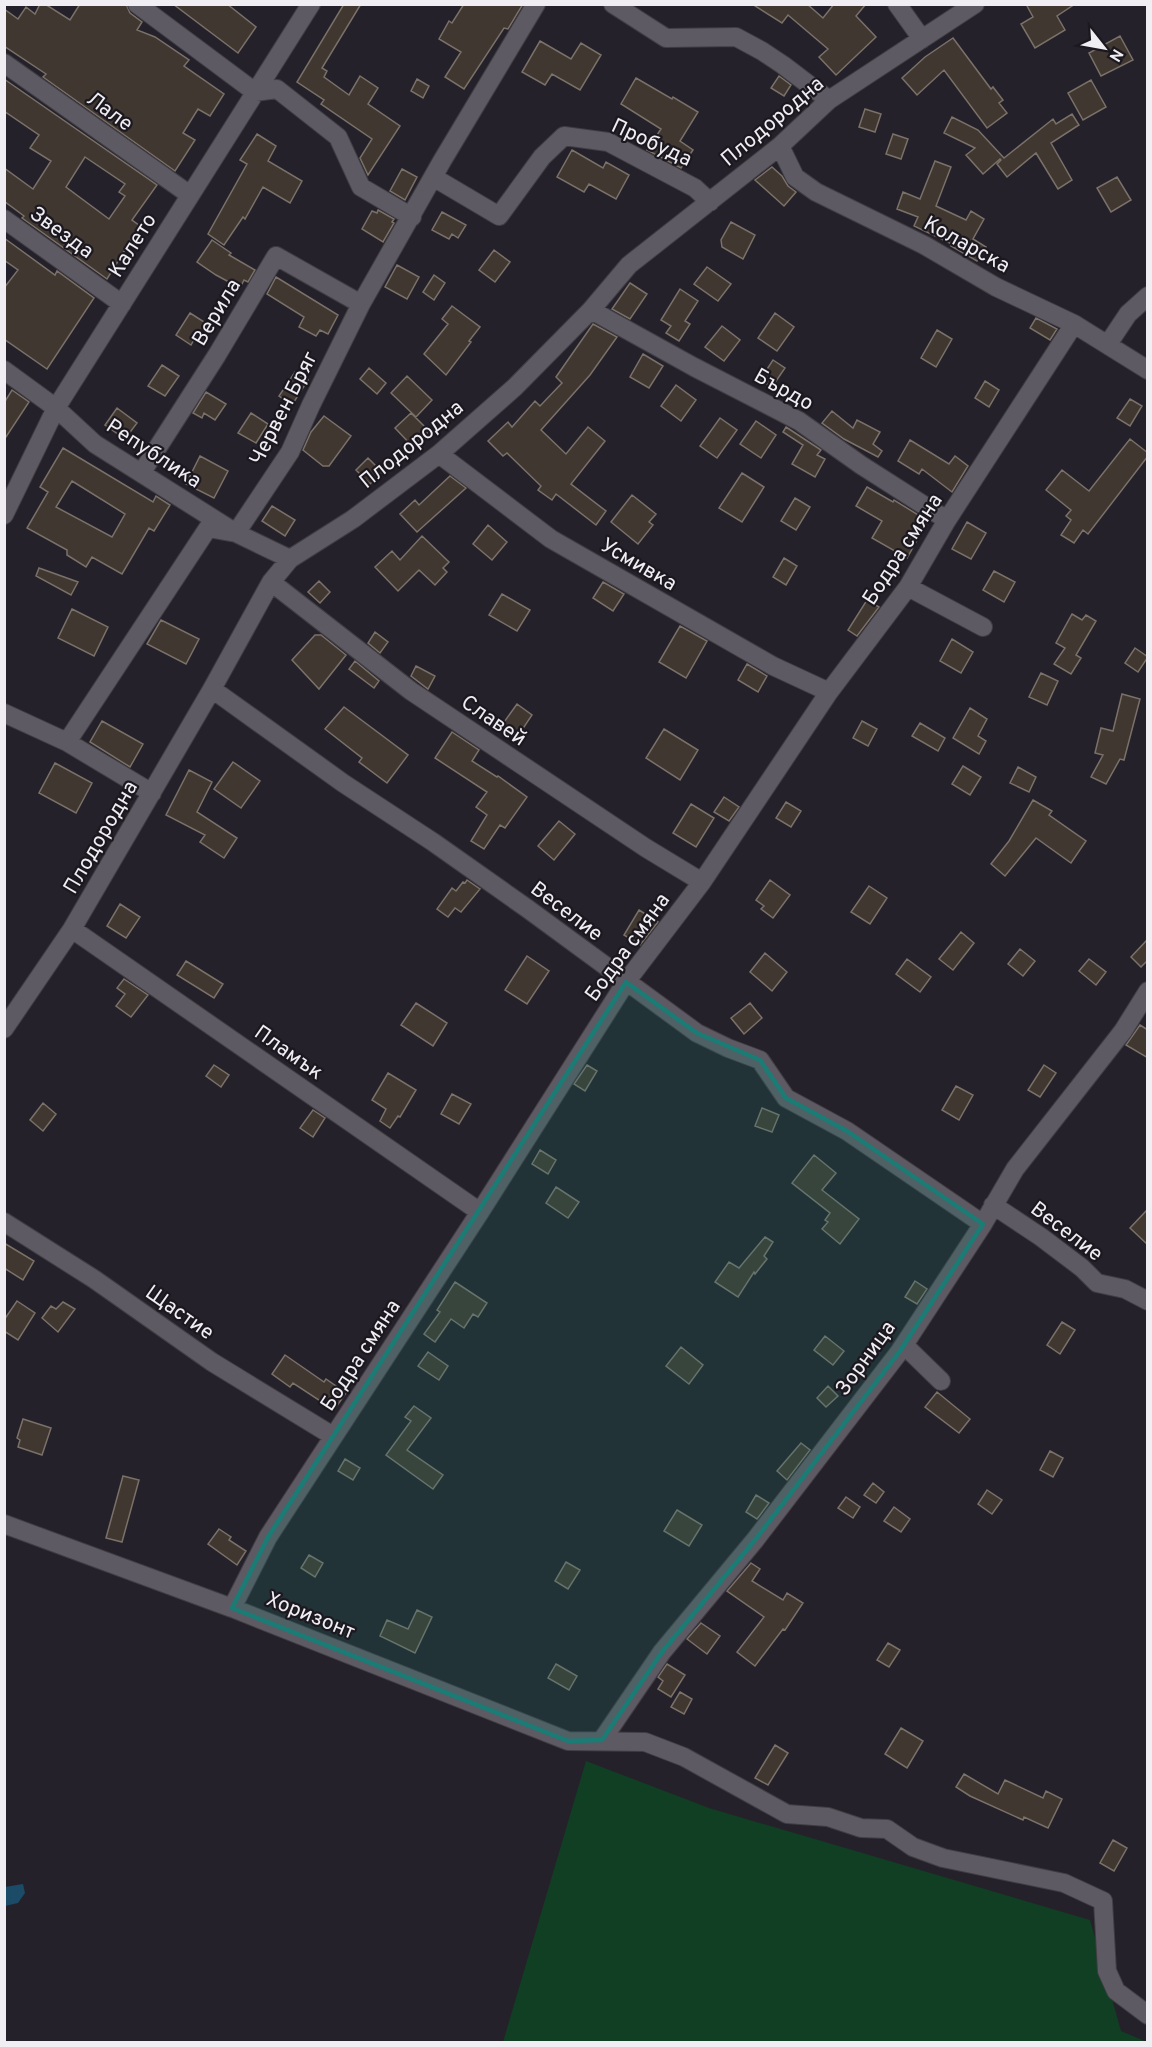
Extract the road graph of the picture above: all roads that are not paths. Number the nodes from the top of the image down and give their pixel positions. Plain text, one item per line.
1 (137, 4) edge
2 (310, 4) edge
3 (536, 4) edge
4 (613, 4) edge
5 (897, 4) edge
6 (975, 4) edge
7 (922, 39) junction
8 (4, 63) edge
9 (255, 92) junction
10 (829, 100) junction
11 (780, 146) junction
12 (433, 177) junction
13 (190, 195) junction
14 (710, 202) junction
15 (411, 217) junction
16 (4, 219) edge
17 (1148, 296) edge
18 (361, 303) junction
19 (122, 304) junction
20 (591, 310) junction
21 (1074, 324) junction
22 (1108, 344) junction
23 (4, 370) edge
24 (1148, 370) edge
25 (56, 408) junction
26 (438, 454) junction
27 (142, 472) junction
28 (6, 509) edge
29 (947, 520) junction
30 (236, 533) junction
31 (290, 559) junction
32 (271, 582) junction
33 (908, 587) junction
34 (983, 627) dead end
35 (212, 689) junction
36 (829, 692) junction
37 (4, 712) edge
38 (67, 742) junction
39 (152, 793) junction
40 (702, 882) junction
41 (72, 930) junction
42 (626, 982) junction
43 (1148, 991) edge
44 (4, 1029) edge
45 (993, 1205) junction
46 (480, 1212) junction
47 (4, 1222) edge
48 (982, 1224) junction
49 (1148, 1301) edge
50 (904, 1346) junction
51 (941, 1381) dead end
52 (333, 1436) junction
53 (4, 1524) edge
54 (232, 1608) junction
55 (602, 1740) junction
56 (1148, 2015) edge

1 - 9 street
2 - 9 street, Калето
3 - 12 street, Червен Бряг
4 - 10 street
5 - 7 street
6 - 7 street, Плодородна
7 - 10 street, Плодородна
8 - 13 street, Лале
9 - 13 street, Калето
9 - 15 street
10 - 11 street, Плодородна
11 - 14 street, Плодородна
11 - 21 street, Коларска
12 - 14 street, Пробуда
12 - 15 street, Червен Бряг
13 - 19 street, Калето
14 - 20 street, Плодородна
15 - 18 street, Червен Бряг
16 - 19 street, Звезда
17 - 22 street
18 - 27 street, Верила
18 - 30 street, Червен Бряг
19 - 25 street, Калето
20 - 26 street, Плодородна
20 - 29 street, Бърдо
21 - 22 street, Коларска
21 - 29 street, Бодра смяна
22 - 24 street, Коларска
23 - 25 street, Република
25 - 27 street, Република
25 - 28 street, Калето
26 - 31 street, Плодородна
26 - 36 street, Усмивка
27 - 30 street, Република
29 - 33 street, Бодра смяна
30 - 31 street, Република
30 - 38 street
31 - 32 street, Плодородна
32 - 35 street, Плодородна
32 - 40 street, Славей
33 - 34 street
33 - 36 street, Бодра смяна
35 - 39 street, Плодородна
35 - 42 street, Веселие
36 - 40 street, Бодра смяна
37 - 38 street
38 - 39 street
39 - 41 street, Плодородна
40 - 42 street, Бодра смяна
41 - 44 street, Плодородна
41 - 46 street, Пламък
42 - 46 street, Бодра смяна
42 - 48 street, Веселие
43 - 45 street, Зорница
45 - 48 street, Зорница
45 - 49 street, Веселие
46 - 52 street, Бодра смяна
47 - 52 street, Щастие
48 - 50 street, Зорница
50 - 51 street
50 - 55 street, Зорница
52 - 54 street, Бодра смяна
53 - 54 street, Хоризонт
54 - 55 street, Хоризонт
55 - 56 street, Хоризонт

